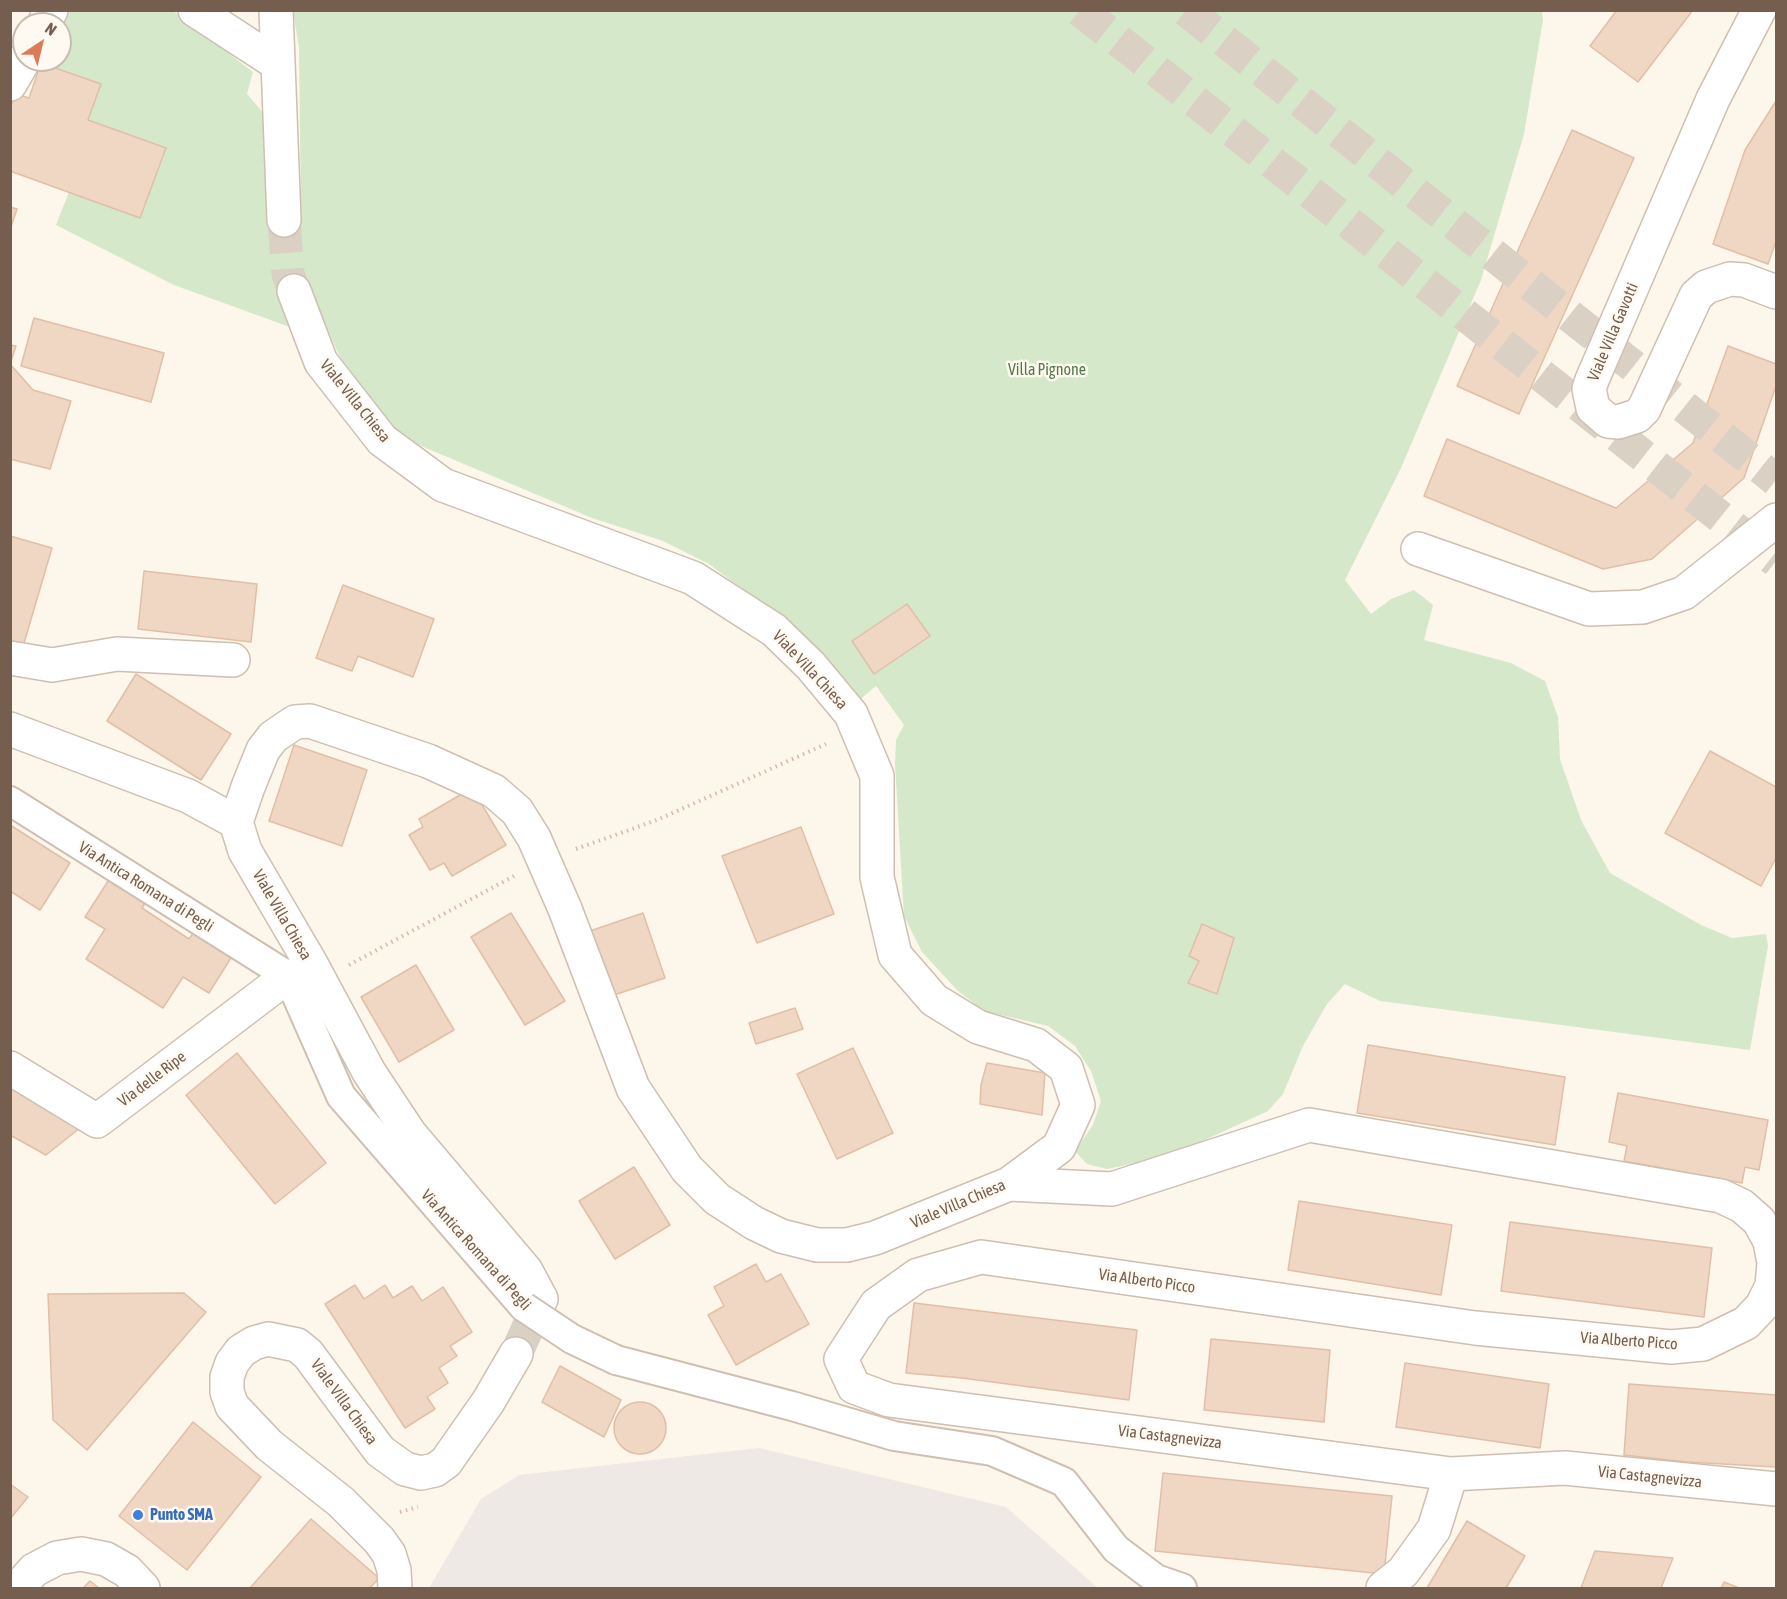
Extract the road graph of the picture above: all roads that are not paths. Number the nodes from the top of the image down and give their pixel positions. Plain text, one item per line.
1 (195, 10) edge
2 (276, 10) edge
3 (1759, 10) edge
4 (278, 64) junction
5 (284, 220) tunnel mouth
6 (294, 291) tunnel mouth
7 (1776, 292) edge
8 (1776, 520) edge
9 (1418, 549) dead end
10 (10, 658) edge
11 (233, 660) dead end
12 (10, 729) edge
13 (10, 801) edge
14 (236, 822) junction
15 (288, 976) junction
16 (10, 1068) edge
17 (369, 1072) junction
18 (341, 1096) junction
19 (1009, 1184) junction
20 (533, 1303) junction
21 (516, 1354) tunnel mouth
22 (889, 1401) joint
23 (1451, 1474) junction
24 (1776, 1489) edge
25 (18, 1588) edge
26 (143, 1588) edge
27 (395, 1588) edge
28 (1182, 1588) edge
29 (1383, 1588) edge

1 - 4 street
2 - 4 street
3 - 7 street, Viale Villa Gavotti
4 - 5 street
6 - 19 street, Viale Villa Chiesa
8 - 9 street
10 - 11 street
12 - 14 street
13 - 15 street, Via Antica Romana di Pegli
14 - 17 street, Viale Villa Chiesa
14 - 19 street, Viale Villa Chiesa
15 - 16 street, Via delle Ripe
15 - 18 street, Via Antica Romana di Pegli
17 - 18 street
17 - 20 street, Viale Villa Chiesa
18 - 20 street, Via Antica Romana di Pegli
19 - 22 street, Via Alberto Picco
20 - 28 street, Via Antica Romana di Pegli, bridge
21 - 27 street, Viale Villa Chiesa
22 - 23 street, Via Castagnevizza
23 - 24 street, Via Castagnevizza
23 - 29 street
25 - 26 street

